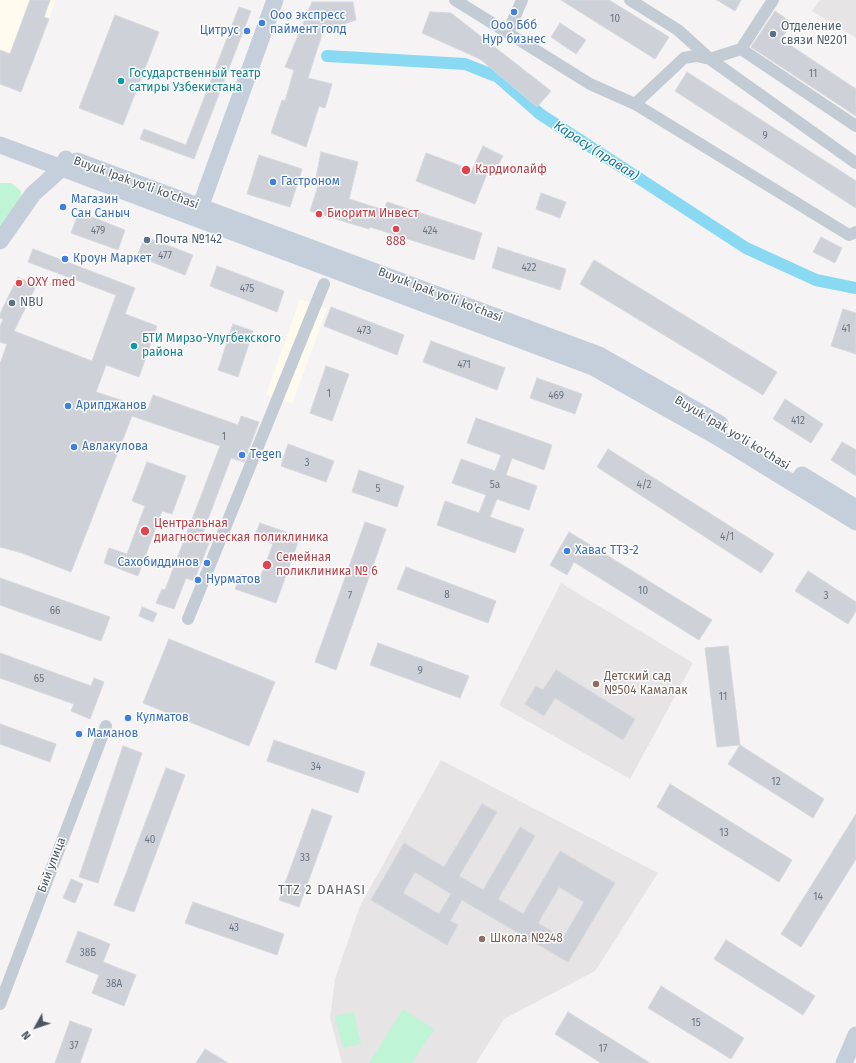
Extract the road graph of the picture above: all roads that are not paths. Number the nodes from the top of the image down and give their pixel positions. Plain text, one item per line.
1 (275, 0) edge
2 (455, 0) edge
3 (522, 0) edge
4 (630, 0) edge
5 (773, 0) edge
6 (508, 32) junction
7 (741, 49) junction
8 (710, 59) junction
9 (634, 104) junction
10 (856, 126) edge
11 (4, 144) edge
12 (65, 163) junction
13 (856, 163) edge
14 (198, 212) junction
15 (856, 232) edge
16 (0, 240) edge
17 (324, 284) dead end
18 (856, 508) edge
19 (856, 522) edge
20 (188, 619) dead end
21 (106, 726) dead end
22 (0, 1004) edge
23 (856, 1035) edge
24 (844, 1063) edge

1 - 14 main road
2 - 6 street
3 - 6 street
4 - 8 street
5 - 7 street
6 - 9 street
7 - 8 street
7 - 10 street
8 - 9 street
8 - 13 street
9 - 15 street
11 - 12 main road, Buyuk Ipak yo'li ko'chasi
12 - 14 main road, Buyuk Ipak yo'li ko'chasi
12 - 16 main road
14 - 18 main road, Buyuk Ipak yo'li ko'chasi
14 - 19 main road, Buyuk Ipak yo'li ko'chasi
17 - 20 street
21 - 22 street, Бий улица
23 - 24 main road

